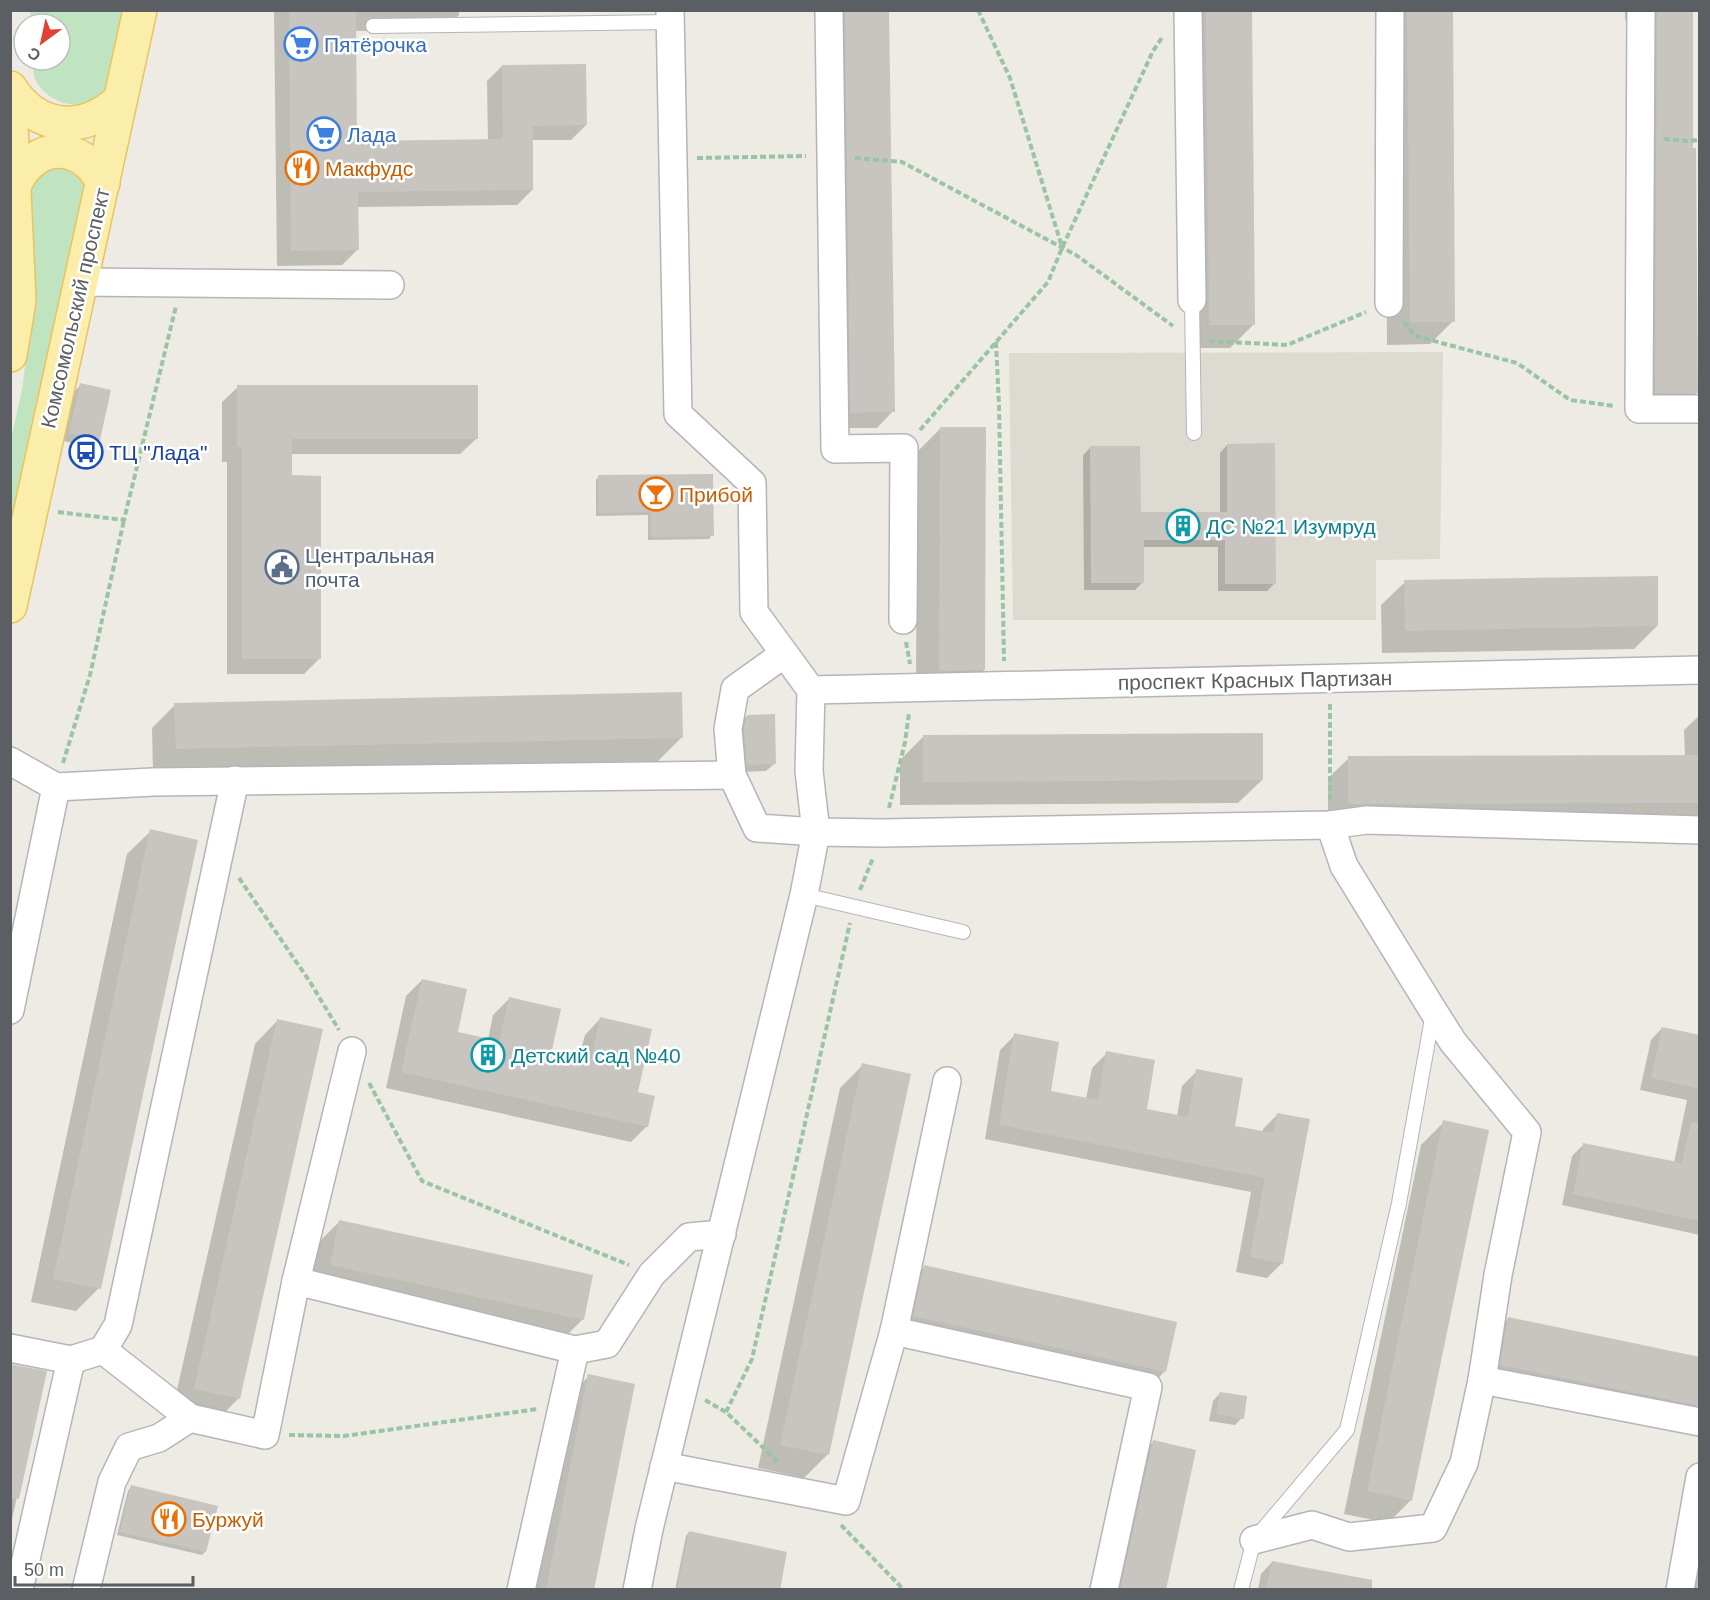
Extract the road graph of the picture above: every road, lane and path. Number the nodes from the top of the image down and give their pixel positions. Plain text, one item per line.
1 (140, 10) edge
2 (829, 10) edge
3 (978, 10) edge
4 (1188, 10) edge
5 (1390, 10) edge
6 (1641, 10) edge
7 (670, 16) edge
8 (495, 18) edge
9 (373, 26) dead end
10 (1164, 35) dead end
11 (10, 88) edge
12 (120, 100) junction
13 (10, 103) edge
14 (1640, 137) junction
15 (1700, 140) edge
16 (831, 155) junction
17 (673, 158) junction
18 (13, 164) edge
19 (103, 183) junction
20 (1062, 248) junction
21 (80, 282) junction
22 (181, 284) junction
23 (390, 285) dead end
24 (1192, 300) joint
25 (1389, 303) junction
26 (1192, 340) junction
27 (996, 342) junction
28 (10, 355) edge
29 (1700, 408) edge
30 (1639, 409) junction
31 (1194, 433) dead end
32 (904, 448) junction
33 (49, 511) dead end
34 (124, 520) junction
35 (10, 606) edge
36 (903, 621) joint
37 (784, 654) junction
38 (1700, 670) edge
39 (1330, 679) junction
40 (1004, 686) junction
41 (913, 688) junction
42 (811, 690) junction
43 (10, 761) edge
44 (732, 775) junction
45 (235, 780) junction
46 (56, 787) junction
47 (1330, 825) junction
48 (1700, 830) edge
49 (816, 832) junction
50 (883, 832) junction
51 (220, 851) junction
52 (804, 895) junction
53 (854, 906) junction
54 (963, 932) dead end
55 (10, 1010) edge
56 (1434, 1012) junction
57 (352, 1051) junction
58 (947, 1081) dead end
59 (722, 1234) junction
60 (652, 1274) junction
61 (296, 1281) junction
62 (894, 1330) junction
63 (10, 1347) edge
64 (104, 1350) junction
65 (575, 1350) junction
66 (71, 1360) junction
67 (1482, 1380) junction
68 (562, 1406) junction
69 (726, 1412) dead end
70 (190, 1418) junction
71 (1700, 1422) edge
72 (265, 1435) junction
73 (664, 1466) junction
74 (1700, 1477) edge
75 (1254, 1540) junction
76 (19, 1590) edge
77 (86, 1590) edge
78 (521, 1590) edge
79 (637, 1590) edge
80 (1104, 1590) edge
81 (1241, 1590) edge
82 (1680, 1590) edge

1 - 12 main road, Комсомольский проспект
2 - 16 street
3 - 20 path
4 - 24 street
5 - 25 street
6 - 14 street
7 - 8 lane
7 - 17 street
8 - 9 lane
10 - 20 path
11 - 12 main road
12 - 19 main road, Комсомольский проспект
13 - 18 main road
14 - 15 path
14 - 30 street
16 - 17 path
16 - 20 path
16 - 32 street
17 - 37 street
18 - 19 main road
18 - 28 main road
19 - 21 main road, Комсомольский проспект
20 - 26 path
20 - 27 path
21 - 22 street
21 - 35 main road, Комсомольский проспект
22 - 23 street
22 - 34 path
24 - 26 lane
25 - 26 path
25 - 30 path
26 - 31 lane
27 - 32 path
27 - 40 path
29 - 30 street
32 - 36 street
33 - 34 path
34 - 46 path
36 - 41 path
37 - 42 street
37 - 44 street
38 - 39 street, проспект Красных Партизан
39 - 40 street, проспект Красных Партизан
39 - 47 path
40 - 41 street, проспект Красных Партизан
41 - 42 street, проспект Красных Партизан
41 - 50 path
42 - 49 street
43 - 46 street
44 - 45 street
44 - 49 street
45 - 46 street
45 - 51 street
46 - 55 street
47 - 48 street
47 - 50 street
47 - 56 street
49 - 50 street
49 - 52 street
50 - 53 path
51 - 57 path
51 - 64 street
52 - 53 lane
52 - 59 street
53 - 54 lane
53 - 69 path
56 - 67 street
56 - 75 lane
57 - 60 path
57 - 61 street
58 - 62 street
59 - 60 street
59 - 73 street
60 - 65 street
61 - 65 street
61 - 72 street
62 - 73 street
62 - 80 street
63 - 66 street
64 - 66 street
64 - 70 street
65 - 68 street
66 - 76 street
67 - 71 street
67 - 75 street
68 - 72 path
68 - 78 street
70 - 72 street
70 - 77 street
73 - 79 street
74 - 82 street
75 - 81 lane

